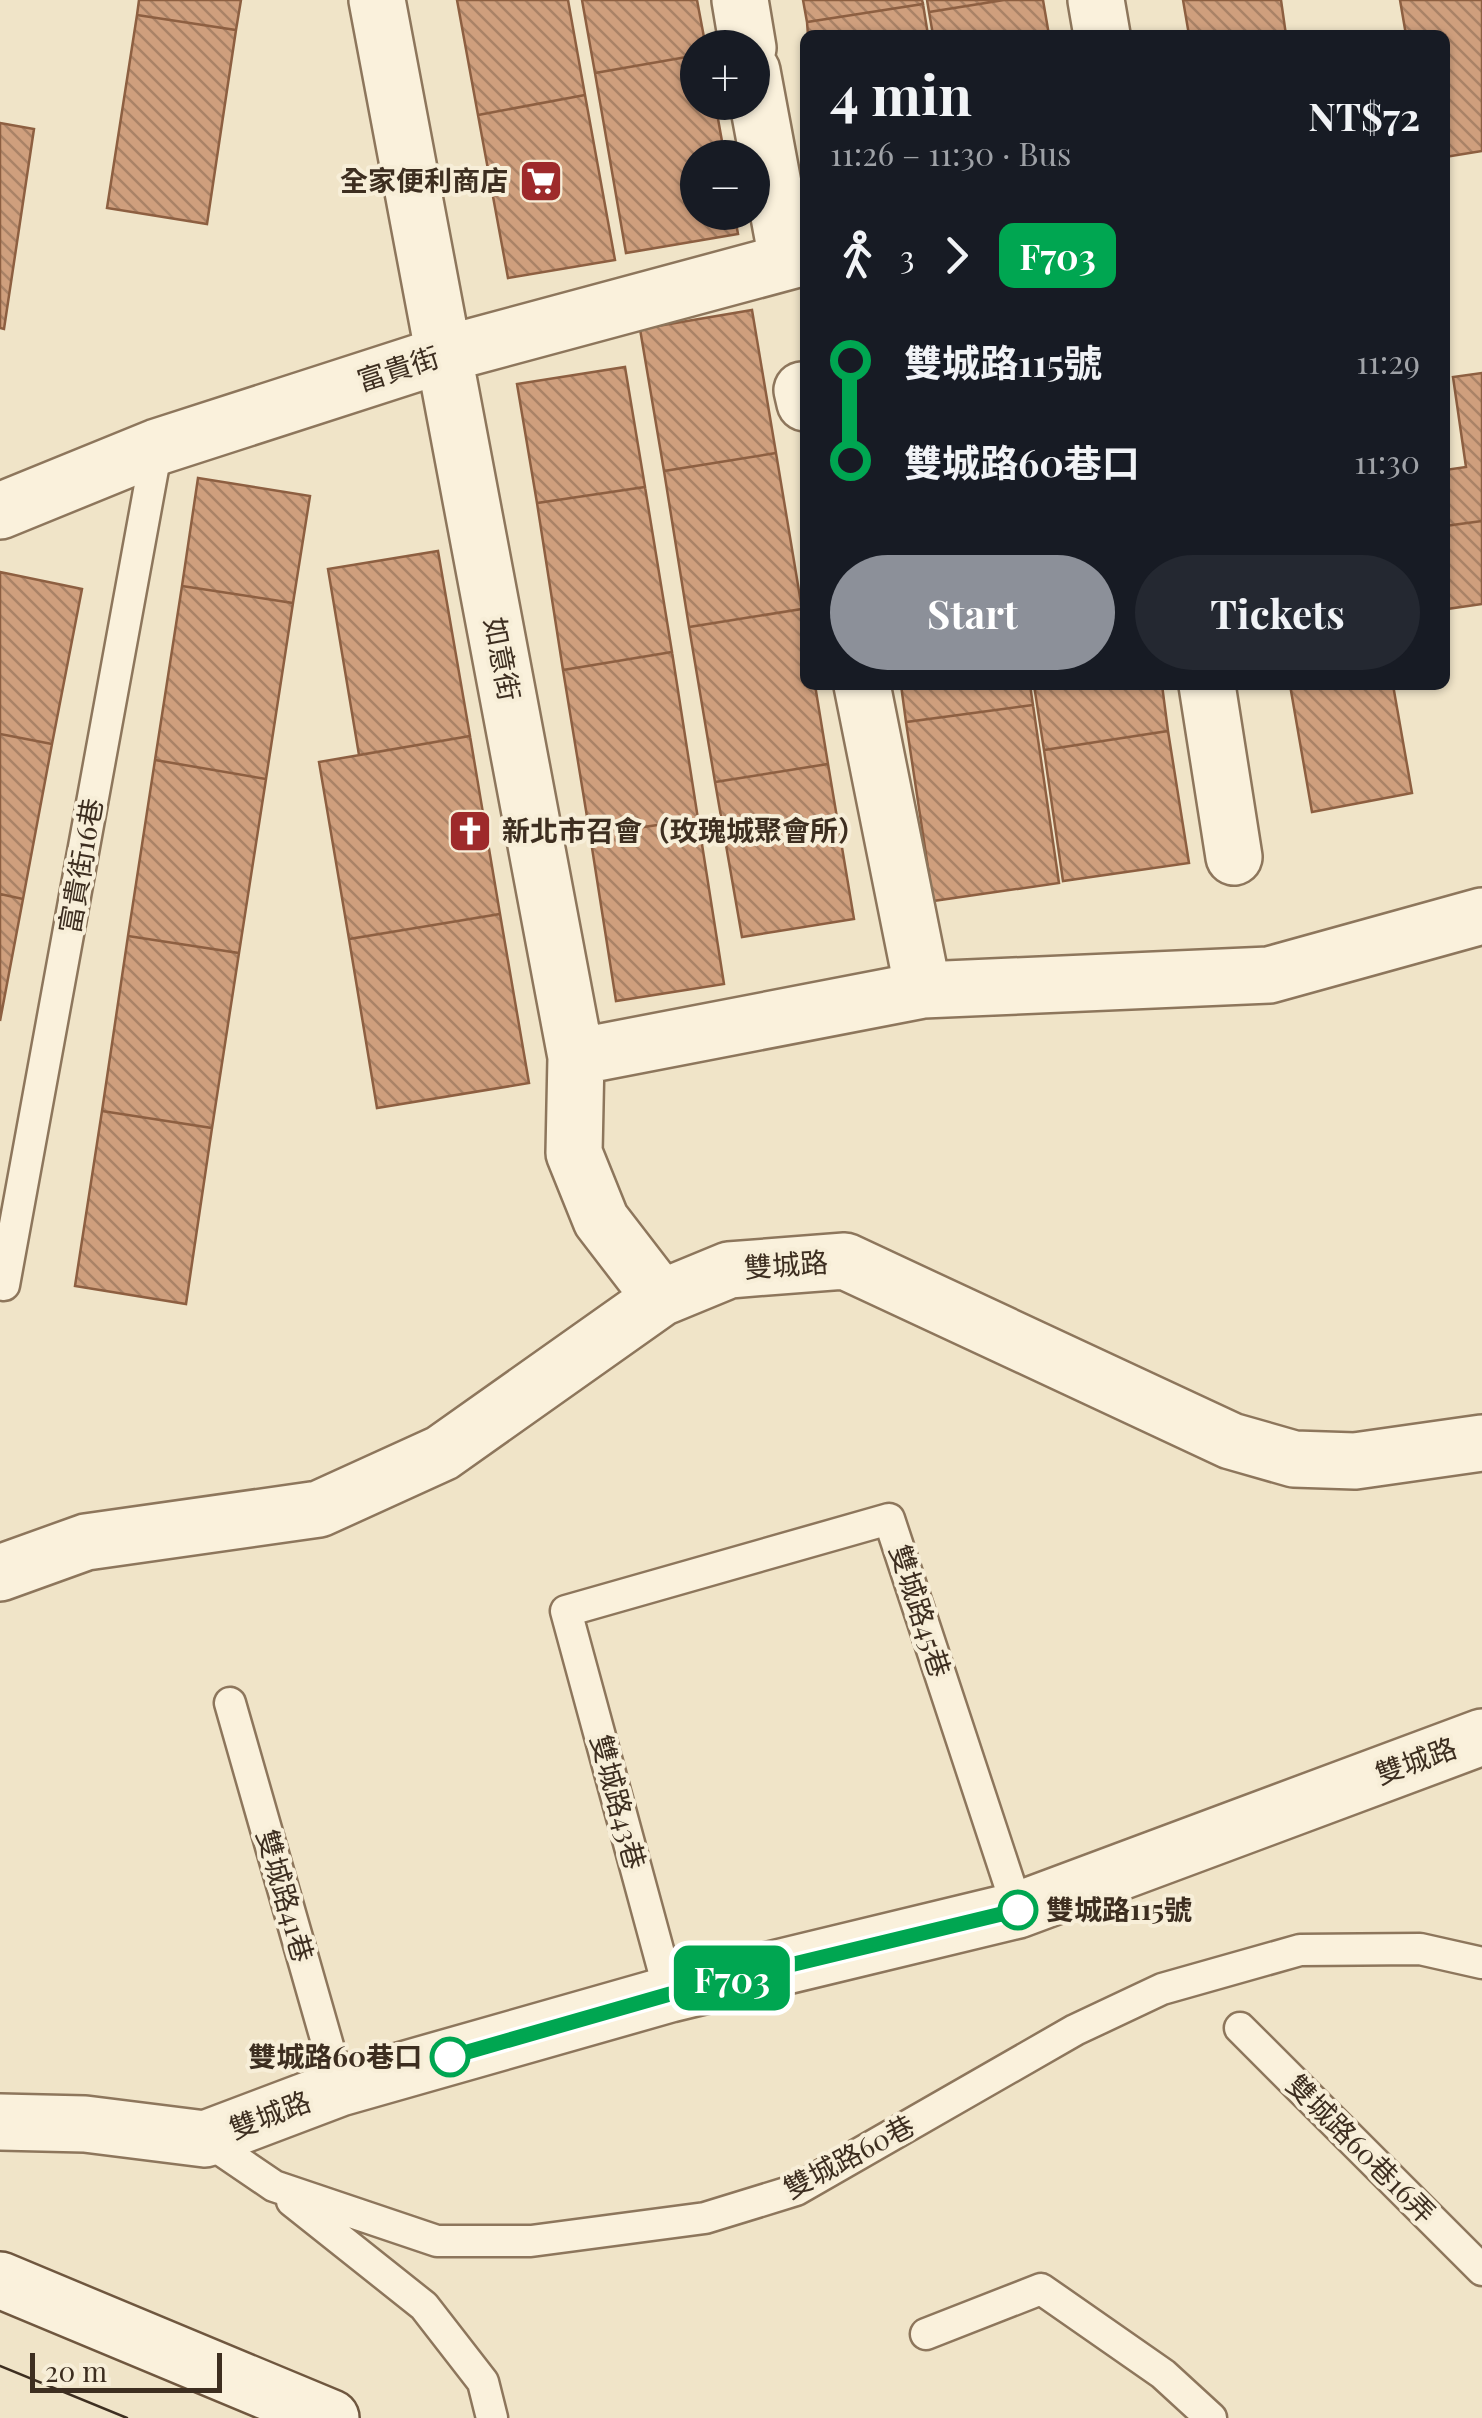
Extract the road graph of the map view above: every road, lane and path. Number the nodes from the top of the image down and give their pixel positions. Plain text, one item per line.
1 (376, 0) edge
2 (740, 0) edge
3 (1096, 0) edge
4 (745, 30) edge
5 (1101, 30) edge
6 (764, 120) edge
7 (796, 258) edge
8 (445, 354) junction
9 (157, 447) junction
10 (0, 510) edge
11 (863, 690) edge
12 (1208, 690) edge
13 (1234, 856) dead end
14 (1482, 916) edge
15 (923, 990) junction
16 (576, 1057) junction
17 (4, 1285) dead end
18 (661, 1298) junction
19 (1482, 1442) edge
20 (0, 1572) edge
21 (566, 1612) joint
22 (230, 1703) dead end
23 (1482, 1736) edge
24 (1018, 1910) junction
25 (1482, 1963) edge
26 (670, 1994) junction
27 (1240, 2028) dead end
28 (340, 2088) junction
29 (0, 2102) edge
30 (0, 2122) edge
31 (85, 2124) junction
32 (204, 2140) junction
33 (274, 2186) junction
34 (1482, 2270) edge
35 (0, 2280) edge
36 (926, 2334) dead end
37 (331, 2418) edge
38 (492, 2418) edge
39 (1210, 2418) edge

1 - 8 street, 如意街
2 - 4 street
3 - 5 street
6 - 7 street
7 - 8 street, 富貴街
8 - 9 street, 富貴街
8 - 16 street, 如意街
9 - 10 street, 富貴街
9 - 17 lane, 富貴街16巷
11 - 15 street
12 - 13 street
14 - 15 street
15 - 16 street
16 - 18 street, 如意街
18 - 19 street, 雙城路
18 - 20 street, 雙城路
21 - 24 lane, 雙城路45巷
21 - 26 lane, 雙城路43巷
22 - 28 lane, 雙城路41巷
23 - 24 street, 雙城路
24 - 26 street, 雙城路
25 - 33 lane, 雙城路60巷
26 - 28 street, 雙城路
27 - 34 lane, 雙城路60巷16弄
28 - 32 street, 雙城路
29 - 31 street, 雙城路
30 - 31 street, 雙城路
31 - 32 street, 雙城路
32 - 33 lane, 雙城路60巷
33 - 38 lane
35 - 37 street
36 - 39 lane

